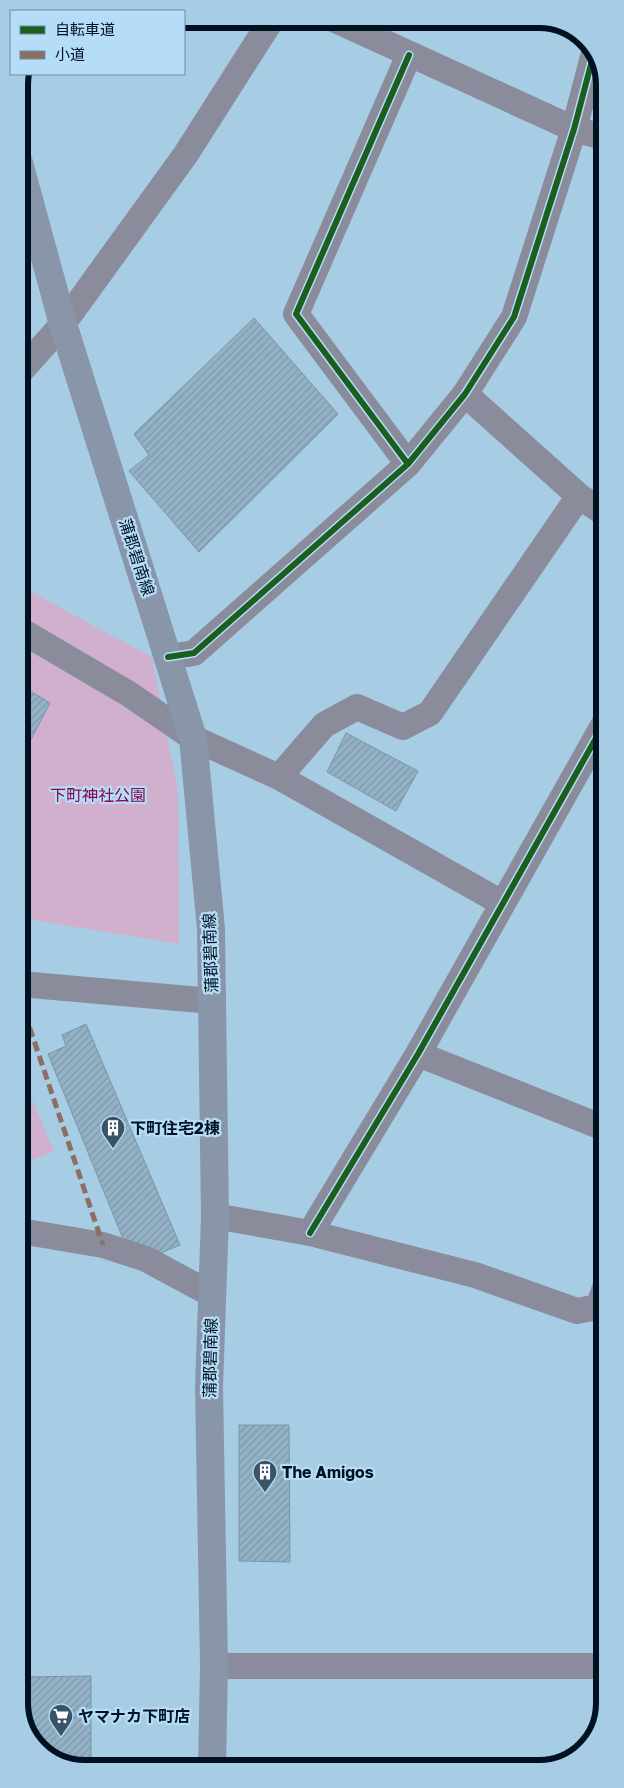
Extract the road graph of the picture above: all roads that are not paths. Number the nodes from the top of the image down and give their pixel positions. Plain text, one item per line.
1 (266, 28) edge
2 (353, 28) edge
3 (409, 54) junction
4 (592, 62) edge
5 (574, 129) junction
6 (596, 135) edge
7 (28, 196) edge
8 (63, 324) junction
9 (28, 363) edge
10 (465, 394) junction
11 (408, 464) junction
12 (579, 496) junction
13 (596, 508) edge
14 (28, 635) edge
15 (168, 657) junction
16 (193, 738) junction
17 (596, 738) edge
18 (279, 777) junction
19 (502, 904) junction
20 (28, 985) edge
21 (212, 1001) junction
22 (418, 1054) junction
23 (596, 1125) edge
24 (215, 1216) junction
25 (28, 1232) edge
26 (310, 1233) junction
27 (211, 1294) junction
28 (596, 1307) edge
29 (214, 1666) junction
30 (596, 1666) edge
31 (212, 1760) edge

1 - 8 street
2 - 3 street
3 - 5 street
3 - 11 street
4 - 5 street
5 - 6 street
5 - 10 street
7 - 8 main road, 蒲郡碧南線
8 - 9 street
8 - 15 main road, 蒲郡碧南線
10 - 11 street
10 - 12 street
11 - 15 street
12 - 13 street
12 - 18 street
14 - 16 street
15 - 16 main road, 蒲郡碧南線
16 - 18 street
16 - 21 main road, 蒲郡碧南線
17 - 19 street
18 - 19 street
19 - 22 street
20 - 21 street
21 - 24 main road, 蒲郡碧南線
22 - 23 street
22 - 26 street
24 - 26 street
24 - 27 main road, 蒲郡碧南線
25 - 27 street
26 - 28 street
27 - 29 main road, 蒲郡碧南線
29 - 30 street
29 - 31 main road, 蒲郡碧南線

